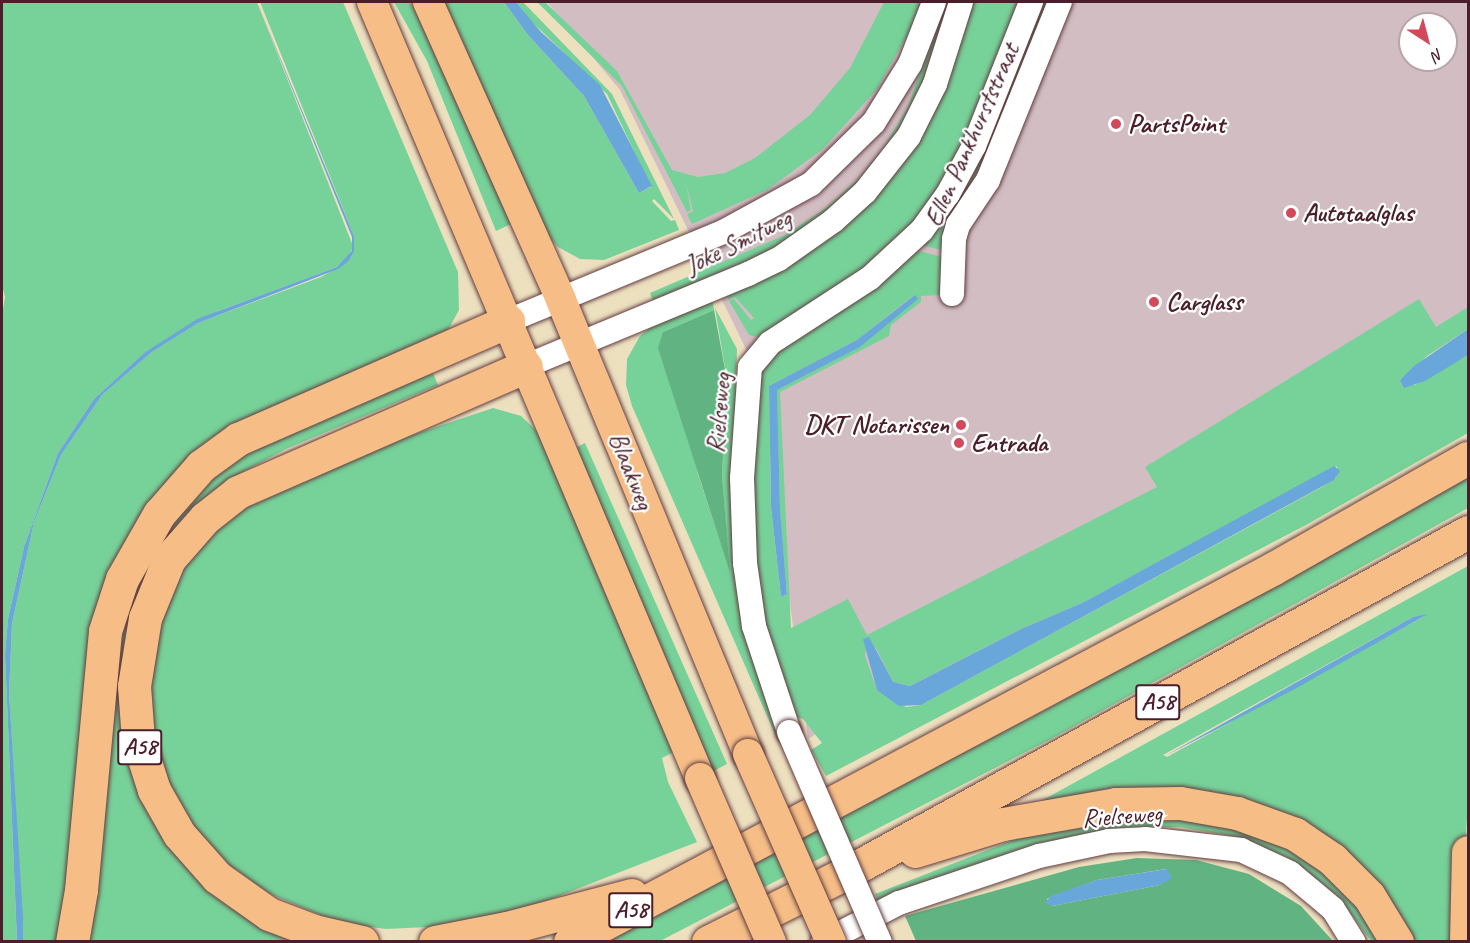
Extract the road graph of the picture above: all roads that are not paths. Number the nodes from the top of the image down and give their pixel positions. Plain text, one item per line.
1 (372, 2) edge
2 (428, 2) edge
3 (934, 2) edge
4 (961, 2) edge
5 (1031, 2) edge
6 (1059, 2) edge
7 (952, 294) dead end
8 (561, 300) junction
9 (508, 321) junction
10 (579, 345) junction
11 (526, 366) junction
12 (1468, 458) edge
13 (1468, 532) edge
14 (1468, 852) edge
15 (848, 872) junction
16 (692, 879) junction
17 (72, 942) edge
18 (362, 942) edge
19 (435, 942) edge
20 (570, 942) edge
21 (708, 942) edge
22 (771, 942) edge
23 (823, 942) edge
24 (831, 942) edge
25 (880, 942) edge
26 (1354, 942) edge
27 (1397, 942) edge
28 (1467, 942) edge

1 - 9 main road
2 - 8 main road, Blaakweg
3 - 8 street, Joke Smitweg
4 - 10 street, Joke Smitweg
5 - 25 street, Rielseweg, bridge
6 - 7 street, Ellen Pankhurststraat
8 - 9 street, Joke Smitweg
8 - 10 main road, Blaakweg
9 - 11 main road
9 - 17 highway, A58
10 - 11 street, Joke Smitweg
10 - 24 main road, Blaakweg, bridge
11 - 18 highway, A58
11 - 22 main road, bridge
12 - 16 highway, A58
13 - 15 highway, A58
14 - 28 highway
15 - 21 highway, A58
15 - 27 highway, A58
16 - 19 highway, A58
16 - 20 highway, A58
23 - 26 street, Rielseweg

